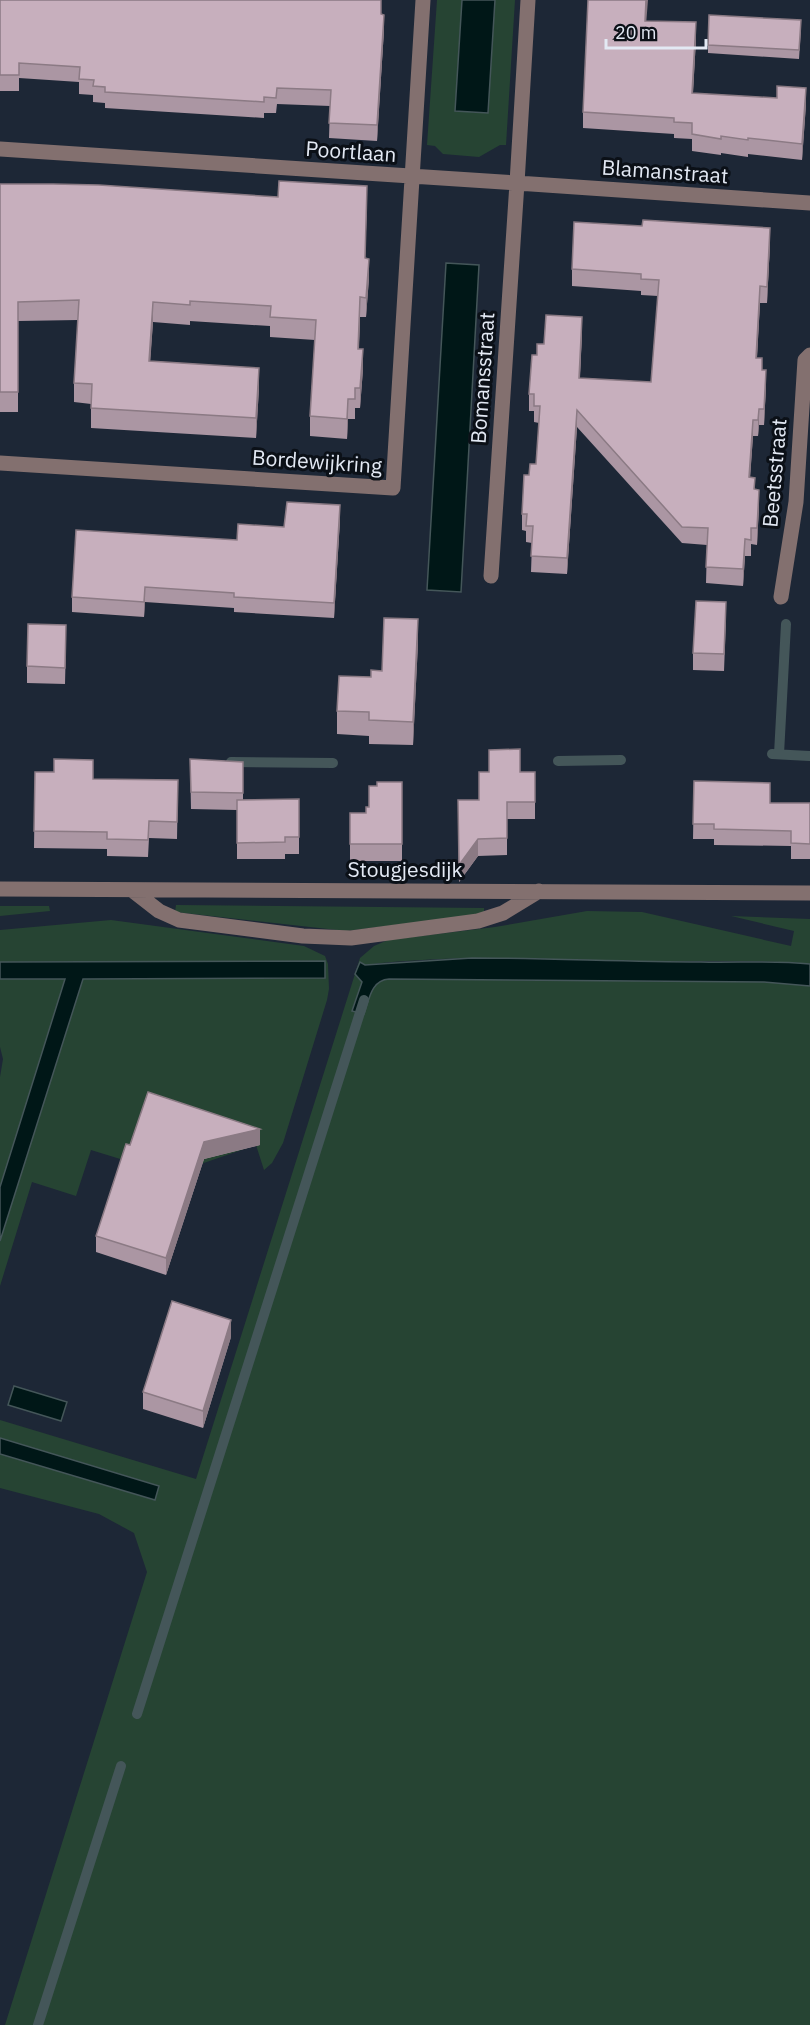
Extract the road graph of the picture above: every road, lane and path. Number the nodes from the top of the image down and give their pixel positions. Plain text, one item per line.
1 (423, 0) edge
2 (528, 0) edge
3 (0, 149) edge
4 (411, 177) junction
5 (517, 183) junction
6 (810, 203) edge
7 (810, 355) edge
8 (805, 422) edge
9 (0, 463) edge
10 (491, 576) dead end
11 (781, 597) dead end
12 (0, 889) edge
13 (132, 890) junction
14 (539, 891) junction
15 (810, 893) edge

1 - 4 street
2 - 5 street
3 - 4 street, Poortlaan
4 - 5 street, Poortlaan
4 - 9 street, Bordewijkring
5 - 6 street, Blamanstraat
5 - 10 street, Bomansstraat
7 - 8 street, Beetsstraat
8 - 11 street, Beetsstraat
12 - 13 street, Stougjesdijk
13 - 14 street, Stougjesdijk
13 - 14 street
14 - 15 street, Stougjesdijk

